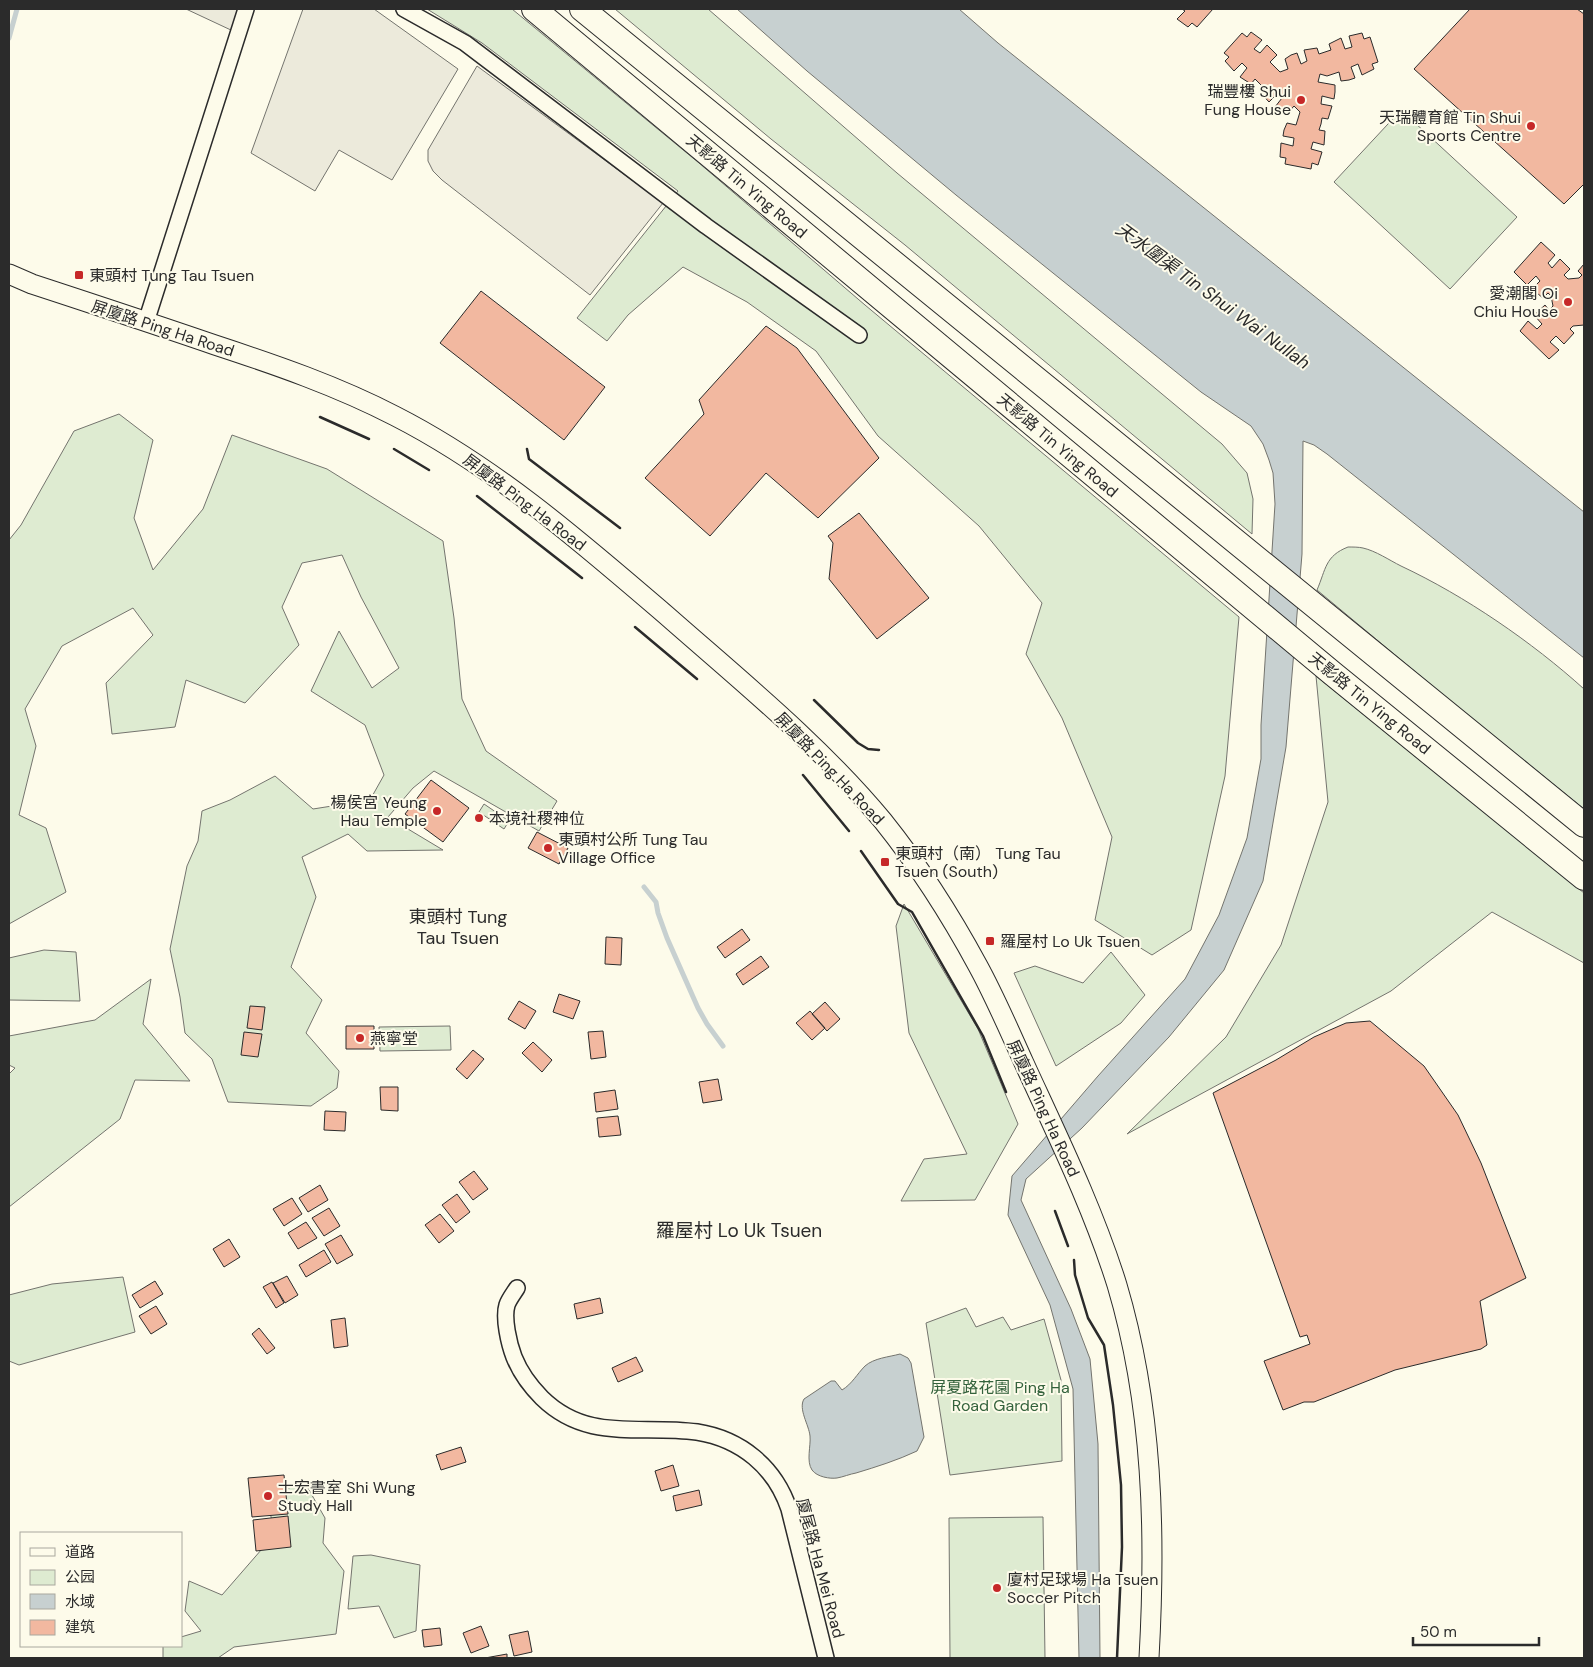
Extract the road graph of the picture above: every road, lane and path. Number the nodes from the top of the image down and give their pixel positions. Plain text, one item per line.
1 (246, 9) edge
2 (404, 9) edge
3 (534, 9) edge
4 (582, 9) edge
5 (9, 274) edge
6 (146, 322) junction
7 (859, 335) dead end
8 (1584, 825) edge
9 (1584, 878) edge
10 (517, 1288) dead end
11 (826, 1658) edge
12 (1149, 1658) edge

1 - 6 street
2 - 7 street
3 - 9 main road, 天影路 Tin Ying Road
4 - 8 main road, 天影路 Tin Ying Road
5 - 6 street, 屏廈路 Ping Ha Road
6 - 12 street, 屏廈路 Ping Ha Road
10 - 11 street, 廈尾路 Ha Mei Road

